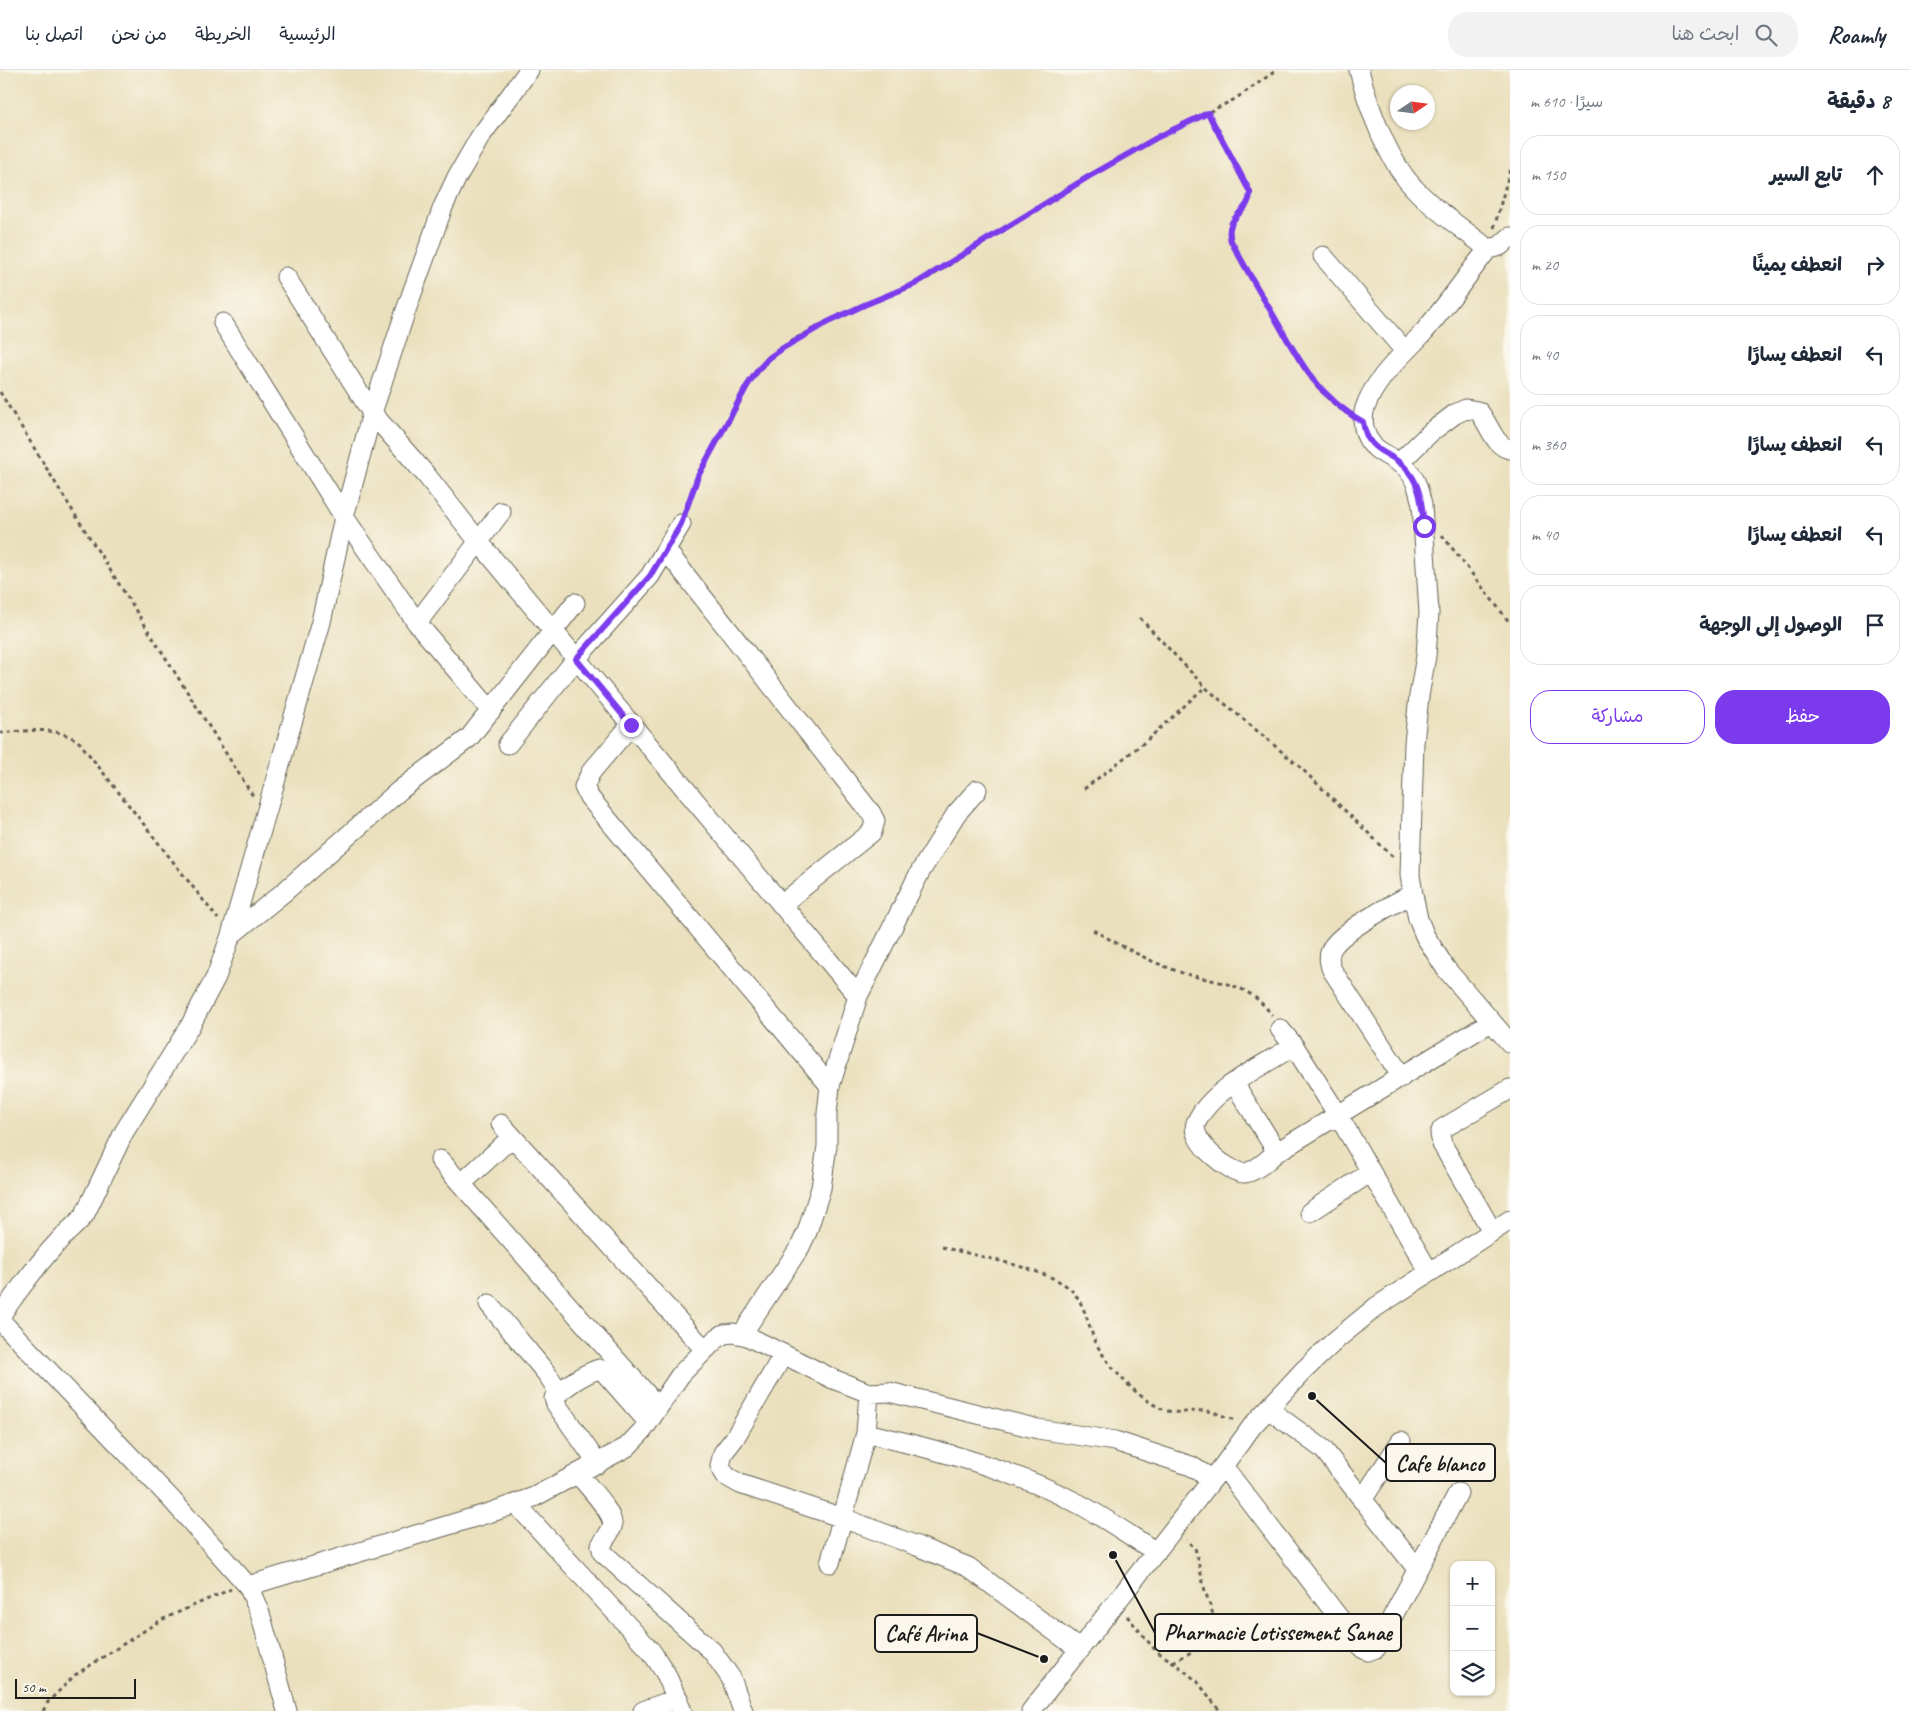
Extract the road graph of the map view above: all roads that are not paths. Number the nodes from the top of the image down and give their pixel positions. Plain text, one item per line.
1 (529, 70) edge
2 (1359, 70) edge
3 (1510, 237) edge
4 (1486, 247) junction
5 (1323, 256) dead end
6 (286, 278) dead end
7 (223, 323) dead end
8 (1405, 351) junction
9 (372, 413) junction
10 (1510, 449) edge
11 (1400, 463) junction
12 (501, 512) dead end
13 (344, 517) junction
14 (681, 524) road end
15 (478, 542) junction
16 (666, 550) junction
17 (575, 603) dead end
18 (418, 623) junction
19 (553, 631) junction
20 (576, 659) junction
21 (490, 711) junction
22 (631, 725) junction
23 (508, 744) dead end
24 (977, 790) dead end
25 (1412, 894) junction
26 (782, 904) junction
27 (231, 935) junction
28 (858, 996) junction
29 (1491, 1022) junction
30 (1280, 1029) road end
31 (1510, 1043) edge
32 (1294, 1046) junction
33 (1402, 1077) junction
34 (1234, 1083) junction
35 (830, 1086) junction
36 (1510, 1089) edge
37 (1338, 1115) junction
38 (1277, 1152) junction
39 (440, 1160) dead end
40 (1371, 1172) junction
41 (461, 1184) junction
42 (1310, 1212) dead end
43 (1510, 1220) edge
44 (1492, 1231) junction
45 (1429, 1272) junction
46 (489, 1304) dead end
47 (0, 1316) edge
48 (0, 1320) edge
49 (742, 1334) junction
50 (705, 1350) junction
51 (783, 1355) junction
52 (559, 1392) junction
53 (869, 1393) junction
54 (1268, 1409) junction
55 (653, 1414) junction
56 (866, 1433) junction
57 (1401, 1442) dead end
58 (598, 1464) junction
59 (1218, 1473) junction
60 (578, 1474) junction
61 (1458, 1492) dead end
62 (1362, 1500) junction
63 (516, 1504) junction
64 (843, 1518) junction
65 (1156, 1552) junction
66 (830, 1563) dead end
67 (1417, 1569) junction
68 (248, 1586) junction
69 (1080, 1650) junction
70 (680, 1705) edge
71 (287, 1711) edge
72 (643, 1711) edge
73 (743, 1711) edge
74 (1031, 1711) edge

1 - 9 street
2 - 4 street
3 - 4 street
4 - 8 street
5 - 8 street
6 - 9 street
7 - 13 street
8 - 11 street
9 - 13 street
9 - 15 street
10 - 11 street
11 - 25 street
12 - 15 street
13 - 18 street
13 - 27 street
14 - 16 street
15 - 18 street
15 - 19 street
16 - 20 street
16 - 26 street
17 - 19 street
18 - 21 street
19 - 20 street
19 - 21 street
20 - 22 street
20 - 23 street
21 - 27 street
22 - 26 street
22 - 35 street
24 - 28 street
25 - 29 street
25 - 33 street
26 - 28 street
27 - 47 street
28 - 35 street
29 - 31 street
29 - 33 street
30 - 32 street
32 - 34 street
32 - 37 street
33 - 37 street
34 - 38 street
34 - 38 street
35 - 49 street
36 - 44 street
37 - 38 street
37 - 40 street
39 - 41 street
40 - 42 street
40 - 45 street
41 - 50 street
41 - 55 street
43 - 44 street
44 - 45 street
45 - 54 street
46 - 52 street
48 - 68 street
49 - 50 street
49 - 51 street
50 - 55 street
51 - 53 street
51 - 64 street
52 - 55 street
52 - 58 street
53 - 56 street
53 - 59 street
54 - 59 street
54 - 62 street
55 - 58 street
56 - 64 street
56 - 65 street
57 - 62 street
58 - 60 street
59 - 65 street
59 - 67 street
60 - 63 street
60 - 73 street
61 - 67 street
62 - 67 street
63 - 68 street
63 - 70 street
64 - 66 street
64 - 69 street
65 - 69 street
68 - 71 street
69 - 74 street
70 - 72 street

